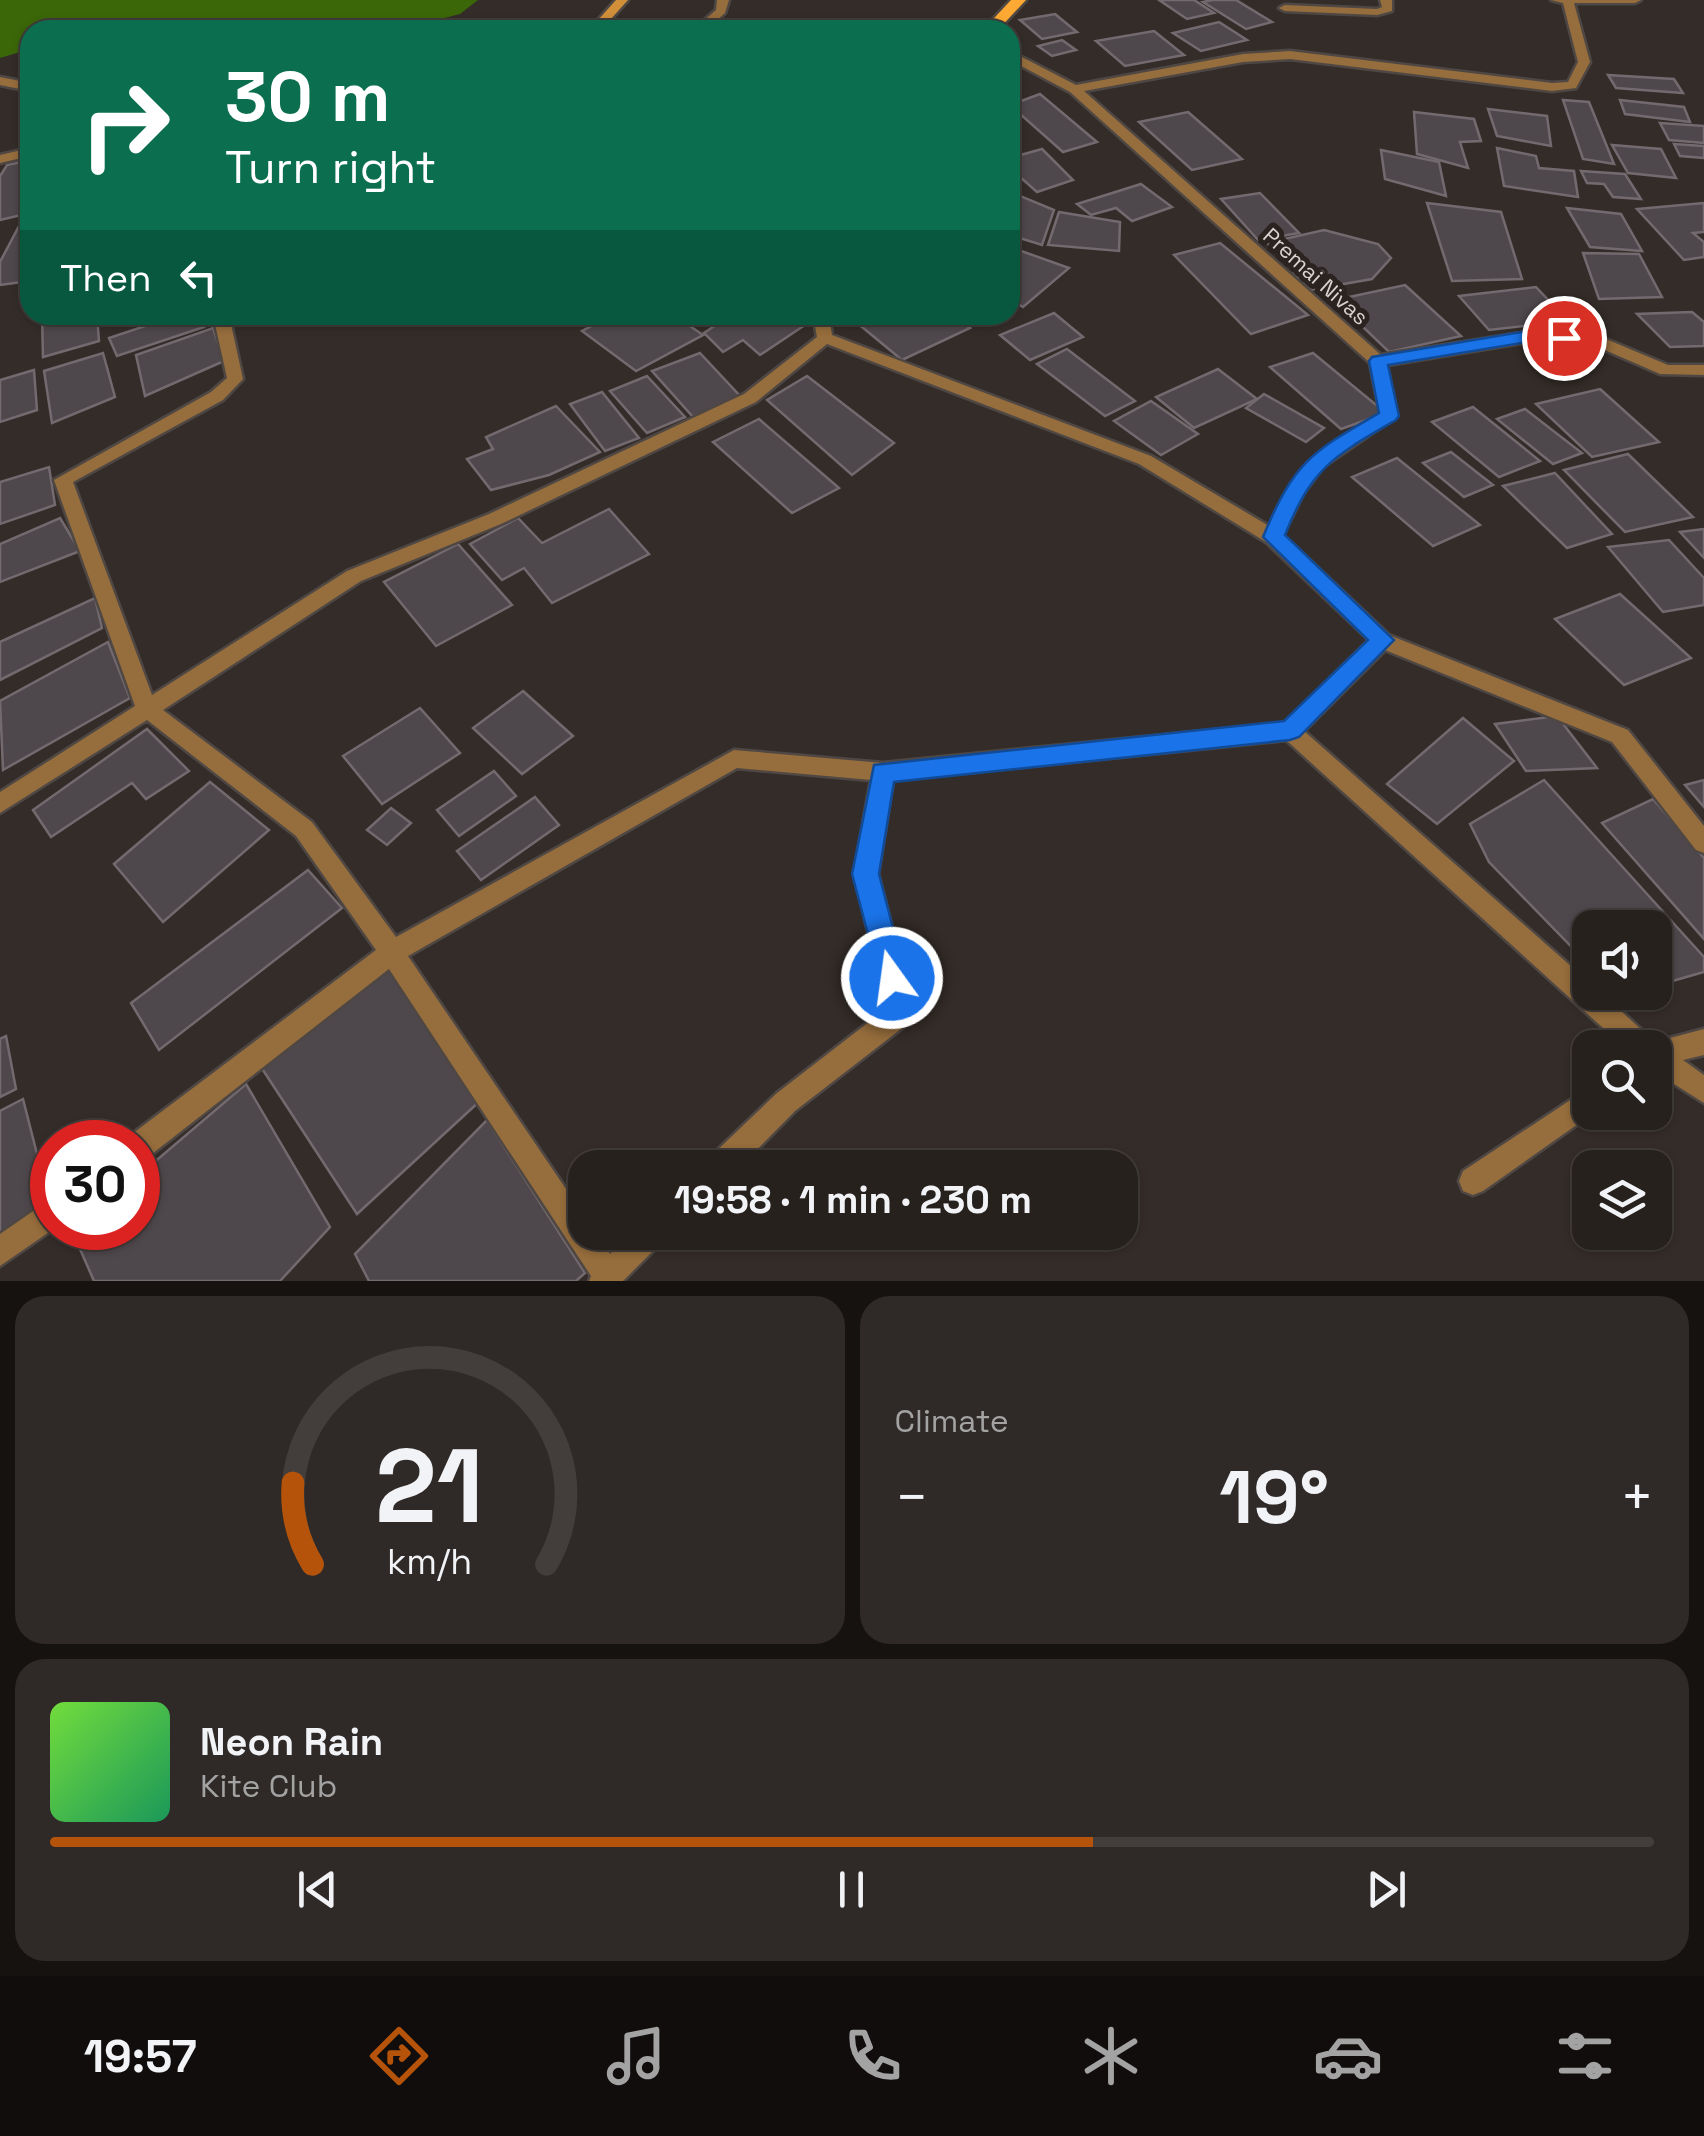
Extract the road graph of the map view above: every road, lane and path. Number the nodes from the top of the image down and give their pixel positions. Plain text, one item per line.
1 (622, 0) edge
2 (723, 0) edge
3 (1019, 0) edge
4 (1386, 0) edge
5 (1635, 0) edge
6 (1562, 1) edge
7 (1284, 8) dead end
8 (603, 20) edge
9 (710, 20) edge
10 (1000, 20) edge
11 (1020, 60) edge
12 (1074, 89) junction
13 (223, 325) edge
14 (822, 325) edge
15 (824, 338) junction
16 (1378, 361) junction
17 (1704, 370) edge
18 (1274, 537) junction
19 (1382, 640) junction
20 (147, 709) junction
21 (1290, 730) junction
22 (883, 772) junction
23 (0, 804) edge
24 (1704, 843) edge
25 (392, 952) junction
26 (1624, 1030) edge
27 (1704, 1042) edge
28 (1672, 1051) edge
29 (1672, 1068) edge
30 (1704, 1090) edge
31 (1572, 1112) edge
32 (160, 1129) edge
33 (737, 1150) edge
34 (1473, 1181) dead end
35 (30, 1229) edge
36 (634, 1250) edge
37 (0, 1252) edge
38 (605, 1278) edge

1 - 8 main road
2 - 9 street
3 - 10 main road
4 - 7 street
5 - 6 street
6 - 12 street
11 - 12 street, Premai Nivas
12 - 16 street, Premai Nivas
13 - 20 street
14 - 15 street
15 - 18 street
15 - 20 street
16 - 17 street, Premai Nivas
16 - 18 street
18 - 19 street
19 - 21 street
19 - 24 street
20 - 23 street
20 - 25 street
21 - 22 street
21 - 26 street
22 - 25 street
22 - 33 street
25 - 32 street
25 - 38 street
27 - 28 street
29 - 30 street
31 - 34 street
35 - 37 street
36 - 38 street

